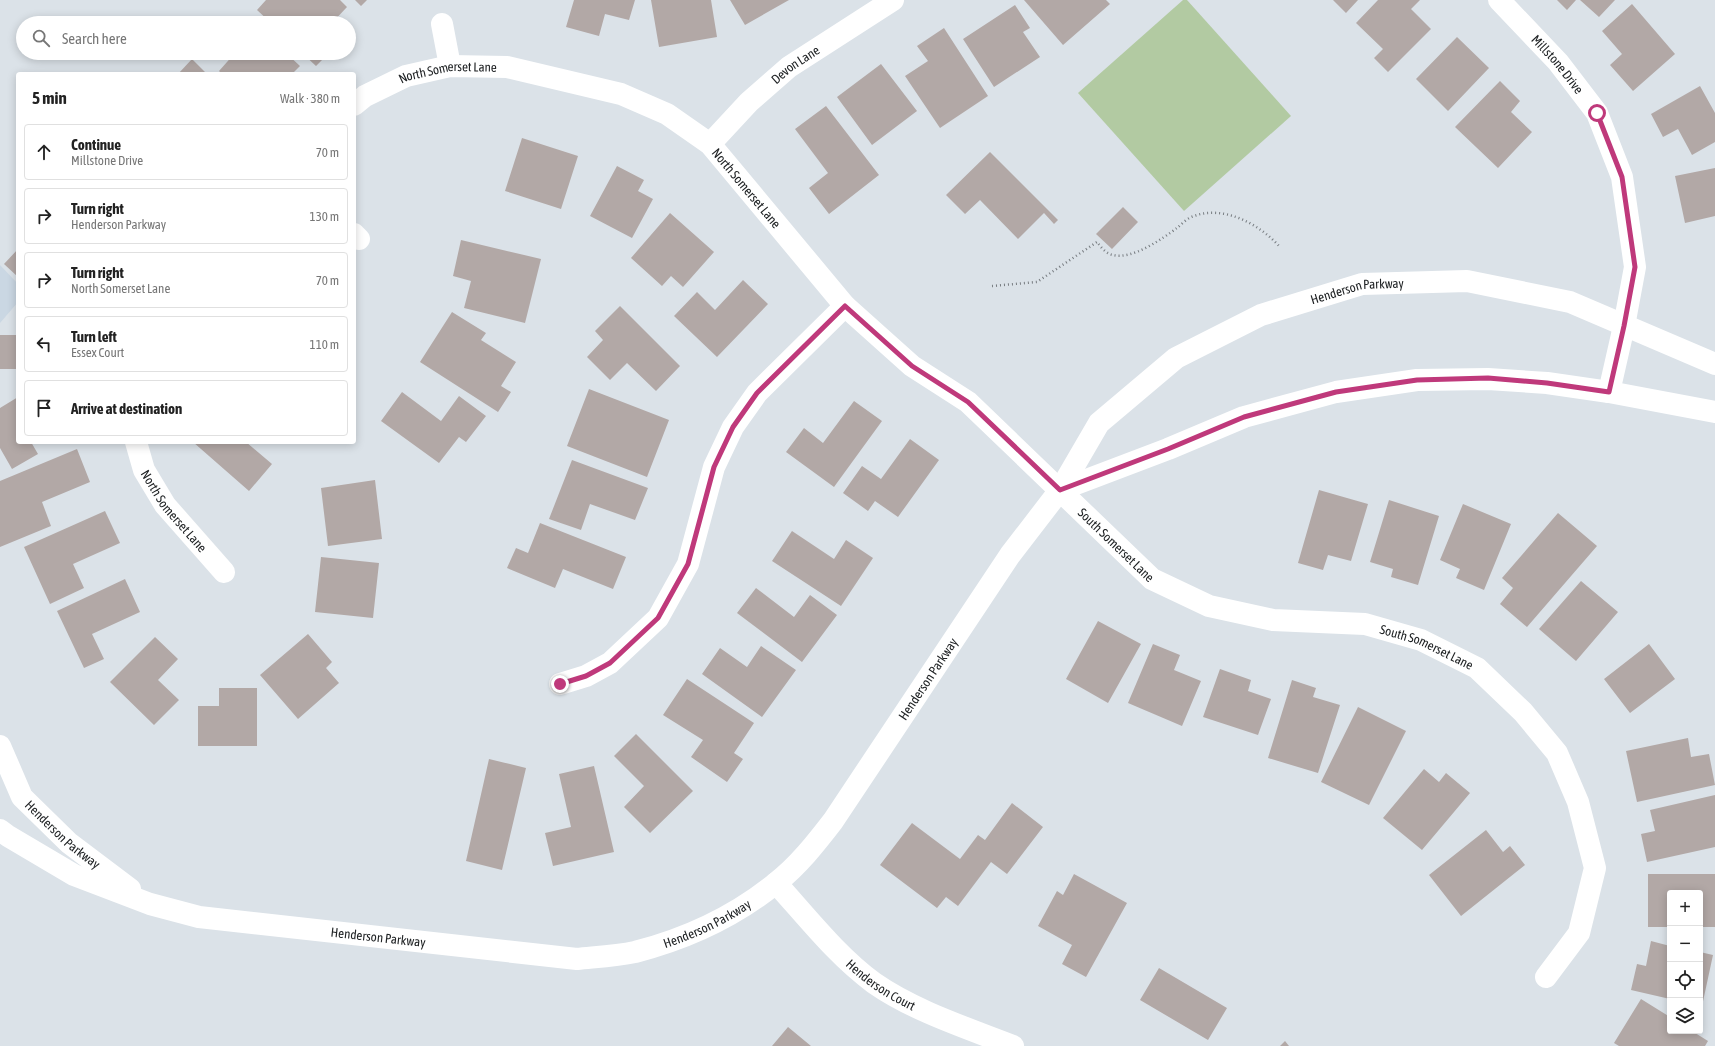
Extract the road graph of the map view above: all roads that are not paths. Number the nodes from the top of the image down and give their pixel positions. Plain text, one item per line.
1 (893, 0) edge
2 (1499, 0) edge
3 (442, 24) dead end
4 (450, 66) junction
5 (356, 103) edge
6 (710, 144) junction
7 (845, 306) junction
8 (1624, 326) junction
9 (1715, 364) edge
10 (1609, 392) junction
11 (1715, 412) edge
12 (137, 444) edge
13 (1060, 490) junction
14 (224, 572) dead end
15 (560, 684) dead end
16 (0, 746) edge
17 (0, 830) edge
18 (776, 883) junction
19 (150, 904) junction
20 (1546, 977) dead end
21 (1004, 1044) edge

1 - 6 street, Devon Lane
2 - 8 street, Millstone Drive
3 - 4 street
4 - 5 street, North Somerset Lane
4 - 6 street, North Somerset Lane
6 - 7 street, North Somerset Lane
7 - 13 street, North Somerset Lane
7 - 15 street
8 - 9 street, Henderson Parkway
8 - 10 street, Millstone Drive
8 - 13 street, Henderson Parkway
10 - 11 street
10 - 13 street
12 - 14 street, North Somerset Lane
13 - 18 street, Henderson Parkway
13 - 20 street, South Somerset Lane
16 - 19 street, Henderson Parkway
17 - 19 street, Henderson Parkway
18 - 19 street, Henderson Parkway
18 - 21 street, Henderson Court

